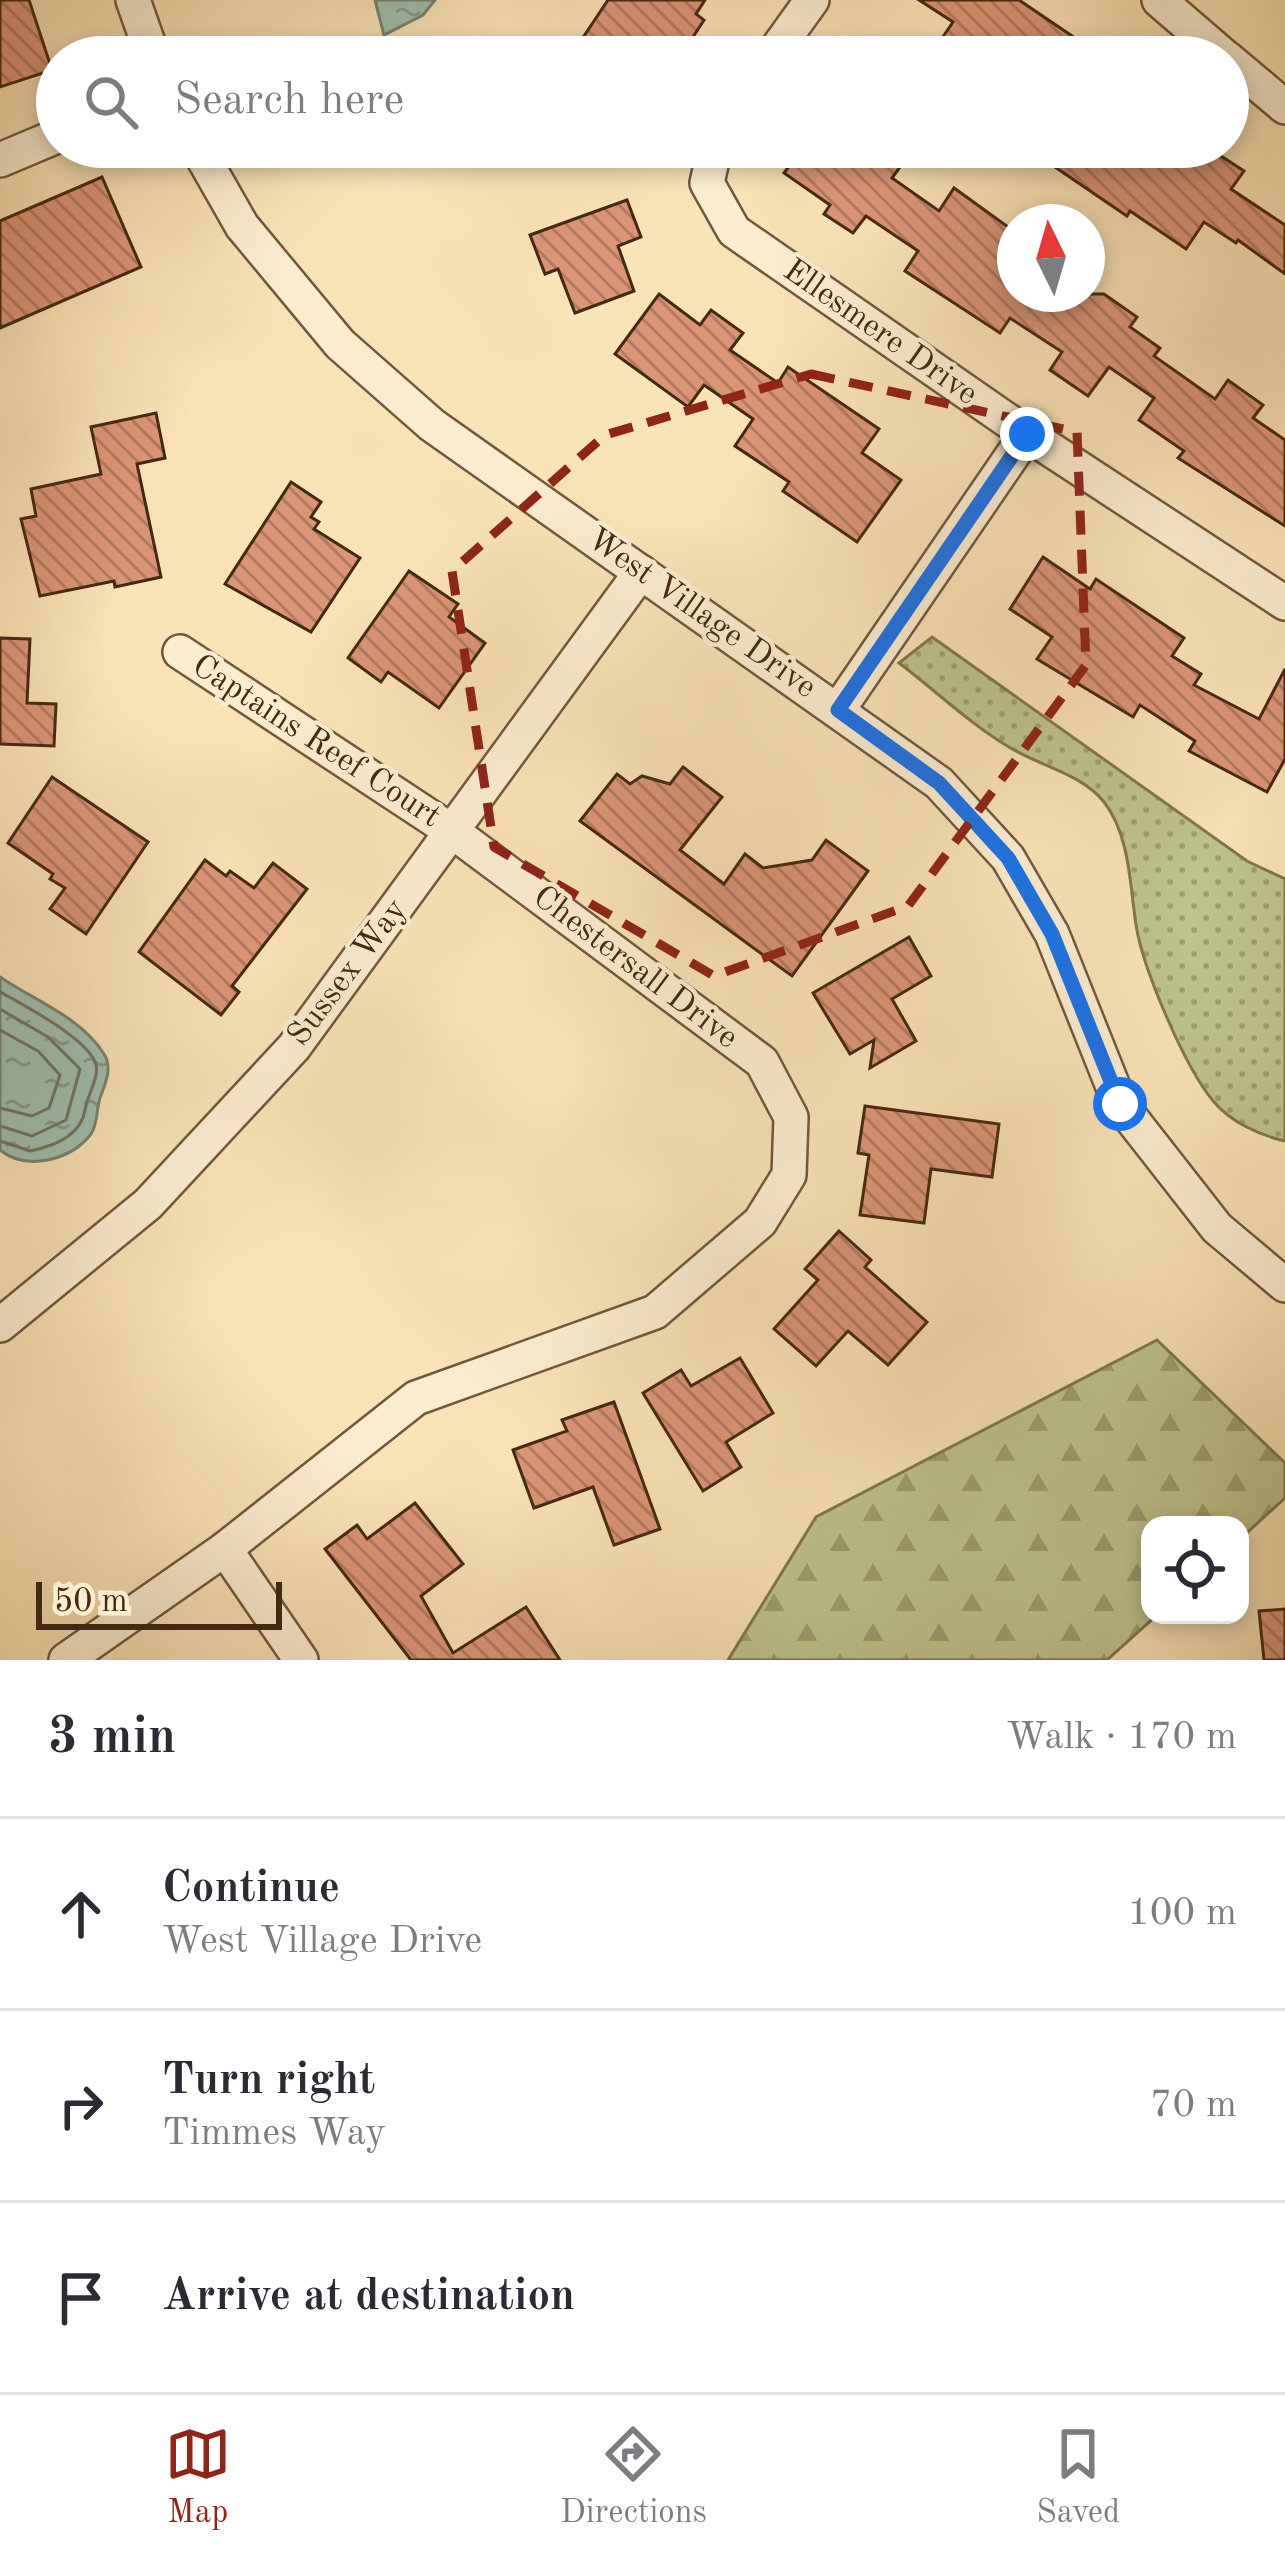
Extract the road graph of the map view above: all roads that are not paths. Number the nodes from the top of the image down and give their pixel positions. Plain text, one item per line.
1 (133, 0) edge
2 (812, 0) edge
3 (1159, 0) edge
4 (146, 36) edge
5 (786, 36) edge
6 (1201, 36) edge
7 (1249, 77) edge
8 (1285, 107) edge
9 (36, 145) edge
10 (0, 160) edge
11 (209, 168) edge
12 (710, 168) edge
13 (1027, 434) junction
14 (640, 572) junction
15 (1285, 603) edge
16 (180, 652) dead end
17 (838, 710) junction
18 (453, 832) junction
19 (1285, 1285) edge
20 (0, 1325) edge
21 (225, 1549) junction
22 (66, 1660) edge
23 (301, 1660) edge

1 - 4 street
2 - 5 street
3 - 6 street
7 - 8 street
9 - 10 street
11 - 14 street, West Village Drive
12 - 13 street, Ellesmere Drive
13 - 15 street, Ellesmere Drive
13 - 17 street
14 - 17 street, West Village Drive
14 - 18 street, Sussex Way
16 - 18 street, Captains Reef Court
17 - 19 street, West Village Drive
18 - 20 street, Sussex Way
18 - 21 street, Chestersall Drive
21 - 22 street, Chestersall Drive
21 - 23 street

